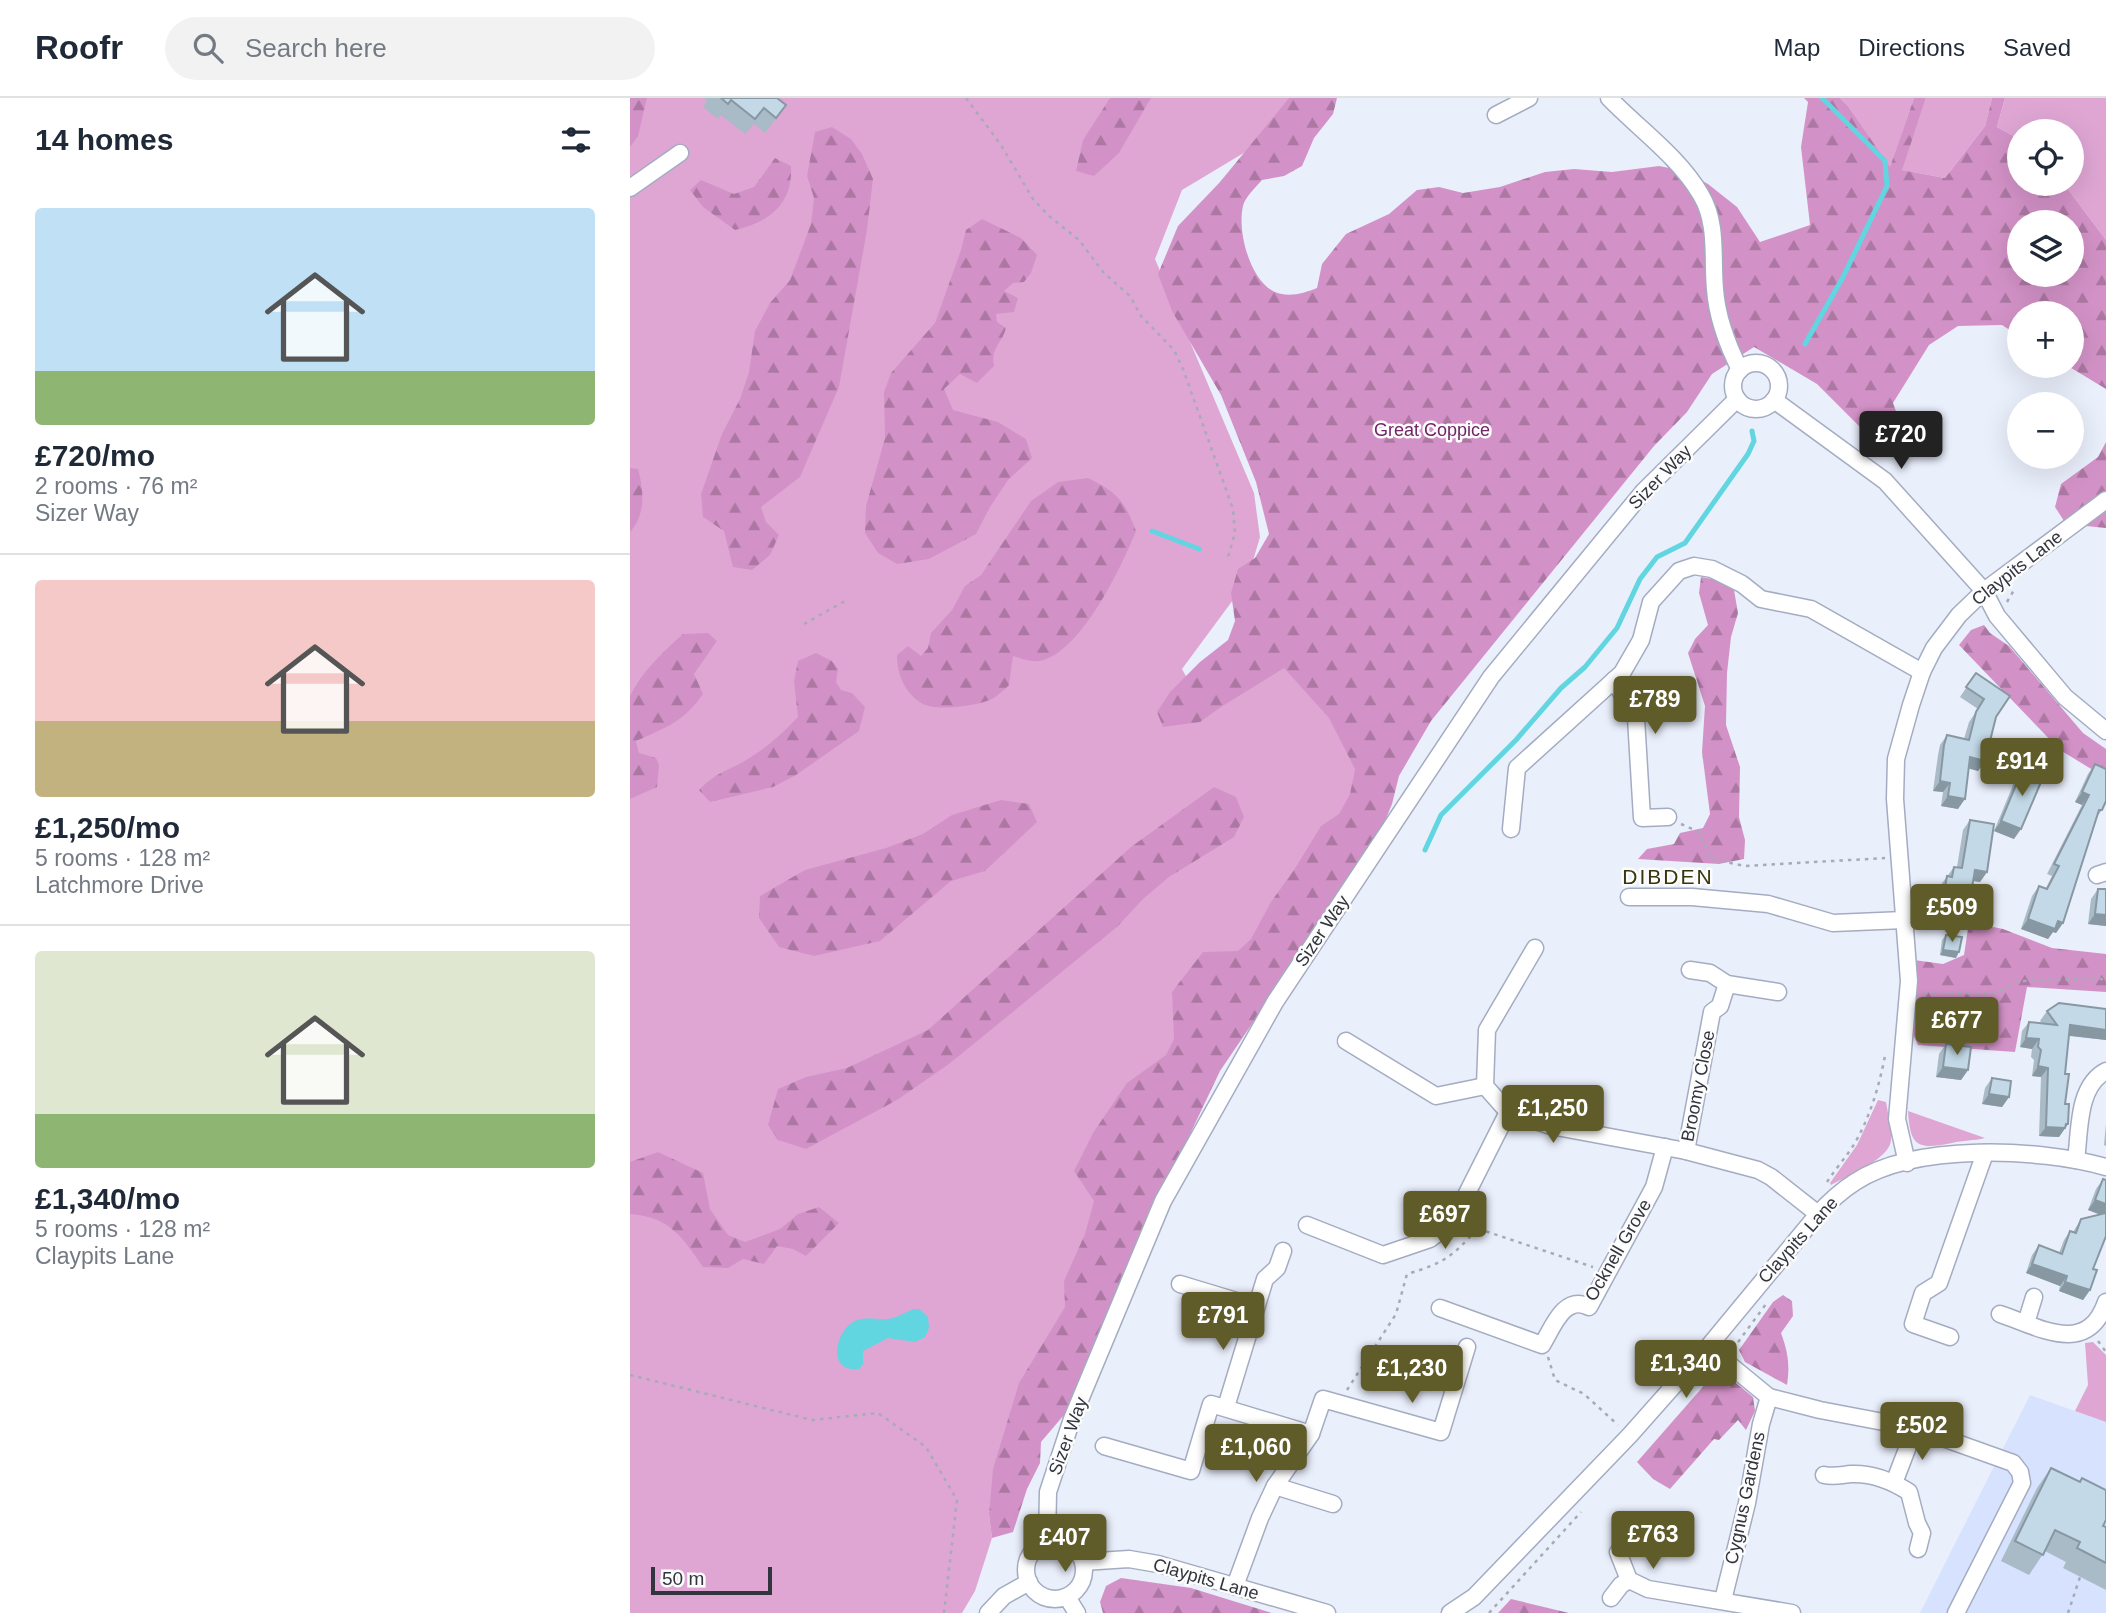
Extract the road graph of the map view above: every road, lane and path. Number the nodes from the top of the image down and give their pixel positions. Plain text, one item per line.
1 (966, 98) edge
2 (1529, 98) edge
3 (1609, 98) edge
4 (1496, 115) dead end
5 (680, 153) dead end
6 (630, 188) edge
7 (1740, 370) junction
8 (1737, 399) junction
9 (1774, 400) junction
10 (2106, 500) edge
11 (1228, 557) dead end
12 (2018, 584) dead end
13 (1984, 591) junction
14 (845, 601) dead end
15 (1997, 616) junction
16 (804, 624) dead end
17 (1922, 672) junction
18 (1614, 680) junction
19 (2106, 731) edge
20 (1668, 817) joint
21 (1511, 829) dead end
22 (1899, 858) junction
23 (1629, 897) dead end
24 (1904, 920) junction
25 (1535, 948) dead end
26 (1690, 970) dead end
27 (2106, 979) edge
28 (1727, 984) junction
29 (1778, 992) dead end
30 (1908, 992) junction
31 (1346, 1041) dead end
32 (1886, 1053) dead end
33 (2106, 1071) edge
34 (1485, 1086) junction
35 (1508, 1112) junction
36 (1665, 1147) junction
37 (1686, 1151) junction
38 (1985, 1153) junction
39 (2076, 1160) junction
40 (1907, 1163) junction
41 (2106, 1167) edge
42 (1833, 1199) junction
43 (1818, 1214) junction
44 (1453, 1221) junction
45 (1307, 1225) dead end
46 (1477, 1228) junction
47 (1283, 1251) dead end
48 (1608, 1272) junction
49 (1180, 1284) dead end
50 (1770, 1297) dead end
51 (2034, 1297) dead end
52 (2106, 1302) edge
53 (1256, 1307) junction
54 (1440, 1308) dead end
55 (2000, 1314) dead end
56 (2026, 1323) junction
57 (1950, 1337) dead end
58 (1542, 1345) junction
59 (1467, 1347) dead end
60 (1708, 1347) junction
61 (1724, 1360) junction
62 (630, 1375) edge
63 (1769, 1397) junction
64 (1331, 1401) junction
65 (1219, 1406) junction
66 (1915, 1428) junction
67 (1311, 1434) junction
68 (1630, 1436) junction
69 (1104, 1446) dead end
70 (1824, 1475) dead end
71 (1894, 1483) junction
72 (1275, 1486) junction
73 (1333, 1504) dead end
74 (1583, 1508) dead end
75 (1047, 1542) junction
76 (1918, 1549) dead end
77 (1618, 1552) dead end
78 (1083, 1562) junction
79 (2080, 1577) dead end
80 (1629, 1580) junction
81 (1029, 1582) junction
82 (1235, 1586) junction
83 (1066, 1597) junction
84 (1611, 1598) dead end
85 (1723, 1600) junction
86 (944, 1613) edge
87 (988, 1613) edge
88 (1077, 1613) edge
89 (1327, 1613) edge
90 (1450, 1613) edge
91 (1489, 1613) edge
92 (1792, 1613) edge
93 (1956, 1613) edge
94 (2068, 1613) edge

1 - 11 path
2 - 4 street
3 - 7 street
5 - 6 street
7 - 8 street
7 - 9 street
8 - 9 street
8 - 75 street, Sizer Way
9 - 13 street
10 - 13 street, Claypits Lane
12 - 15 path
13 - 15 street
13 - 17 street, Claypits Lane
14 - 16 path
15 - 19 street
17 - 18 street
17 - 22 street, Claypits Lane
18 - 20 street
18 - 21 street
20 - 22 path
22 - 24 street, Claypits Lane
23 - 24 street
24 - 30 street, Claypits Lane
25 - 34 street
26 - 28 street
27 - 30 path
28 - 29 street
28 - 37 street, Broomy Close
30 - 40 street, Claypits Lane
31 - 34 street
32 - 42 path
33 - 39 street
34 - 35 street
35 - 36 street
35 - 44 street
36 - 37 street
36 - 48 street, Ocknell Grove
37 - 43 street
38 - 39 street
38 - 40 street
38 - 57 street
39 - 41 street
40 - 42 street, Claypits Lane
42 - 43 street, Claypits Lane
43 - 60 street, Claypits Lane
44 - 45 street
44 - 46 path
46 - 48 path
46 - 64 path
47 - 53 street
48 - 58 street, Ocknell Grove
49 - 53 street
50 - 61 path
51 - 56 street
52 - 56 street
53 - 65 street
54 - 58 street
55 - 56 street
58 - 68 path
59 - 64 street
60 - 61 street
60 - 68 street, Claypits Lane
61 - 63 street
62 - 86 path
63 - 66 street
63 - 85 street, Cygnus Gardens
64 - 67 street
65 - 67 street
65 - 69 street
66 - 71 street
66 - 93 street
67 - 72 street
68 - 90 street, Claypits Lane
70 - 71 street
71 - 76 street
72 - 73 street
72 - 82 street
74 - 91 path
75 - 78 street
75 - 81 street
77 - 80 street
78 - 82 street, Claypits Lane
78 - 83 street
79 - 94 path
80 - 84 street
80 - 85 street
81 - 83 street
81 - 87 street
82 - 89 street, Claypits Lane
83 - 88 street
85 - 92 street

